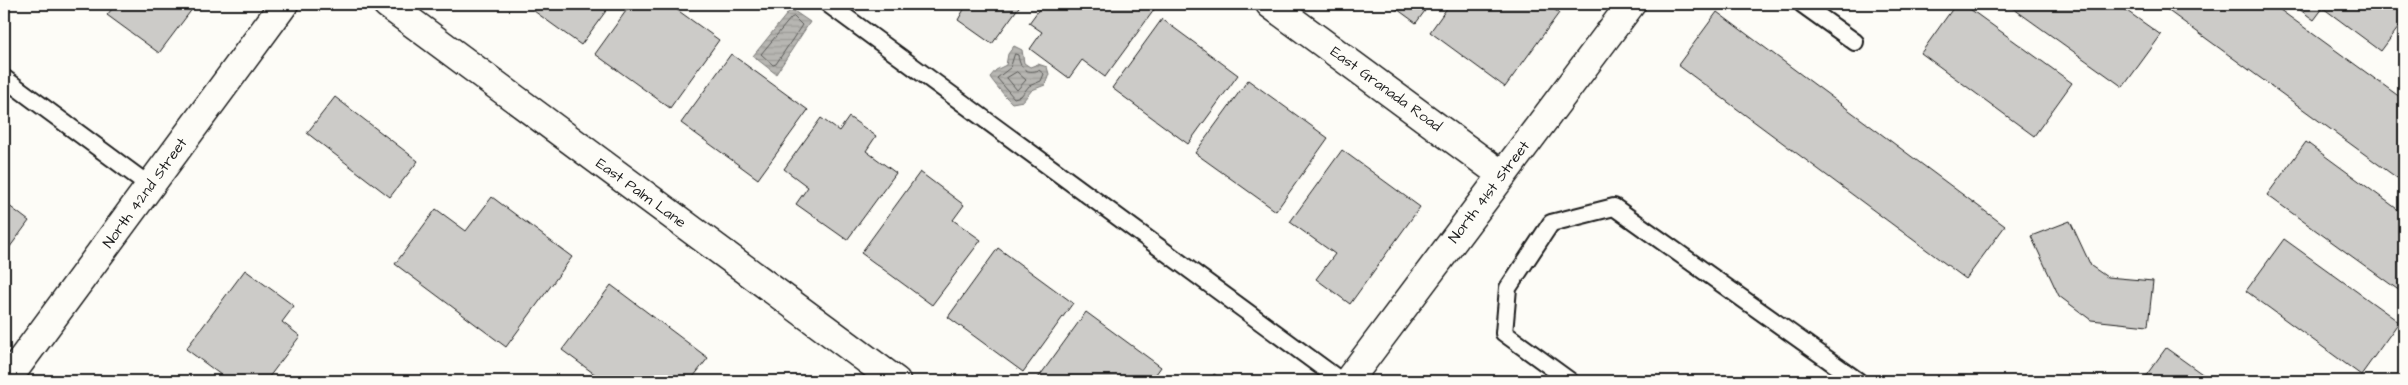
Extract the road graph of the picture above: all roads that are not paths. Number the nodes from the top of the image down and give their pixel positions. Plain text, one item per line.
1 (284, 4) edge
2 (387, 4) edge
3 (828, 4) edge
4 (1270, 4) edge
5 (1631, 4) edge
6 (1802, 4) edge
7 (1855, 42) dead end
8 (4, 78) edge
9 (1502, 175) junction
10 (150, 186) junction
11 (6, 381) edge
12 (896, 381) edge
13 (1341, 381) edge
14 (1348, 381) edge
15 (1570, 381) edge
16 (1858, 381) edge

1 - 10 street, North 42nd Street
2 - 12 street, East Palm Lane
3 - 13 lane
4 - 9 street, East Granada Road
5 - 9 street, North 41st Street
6 - 7 lane
8 - 10 lane
9 - 14 street, North 41st Street
10 - 11 street, North 42nd Street
15 - 16 lane

